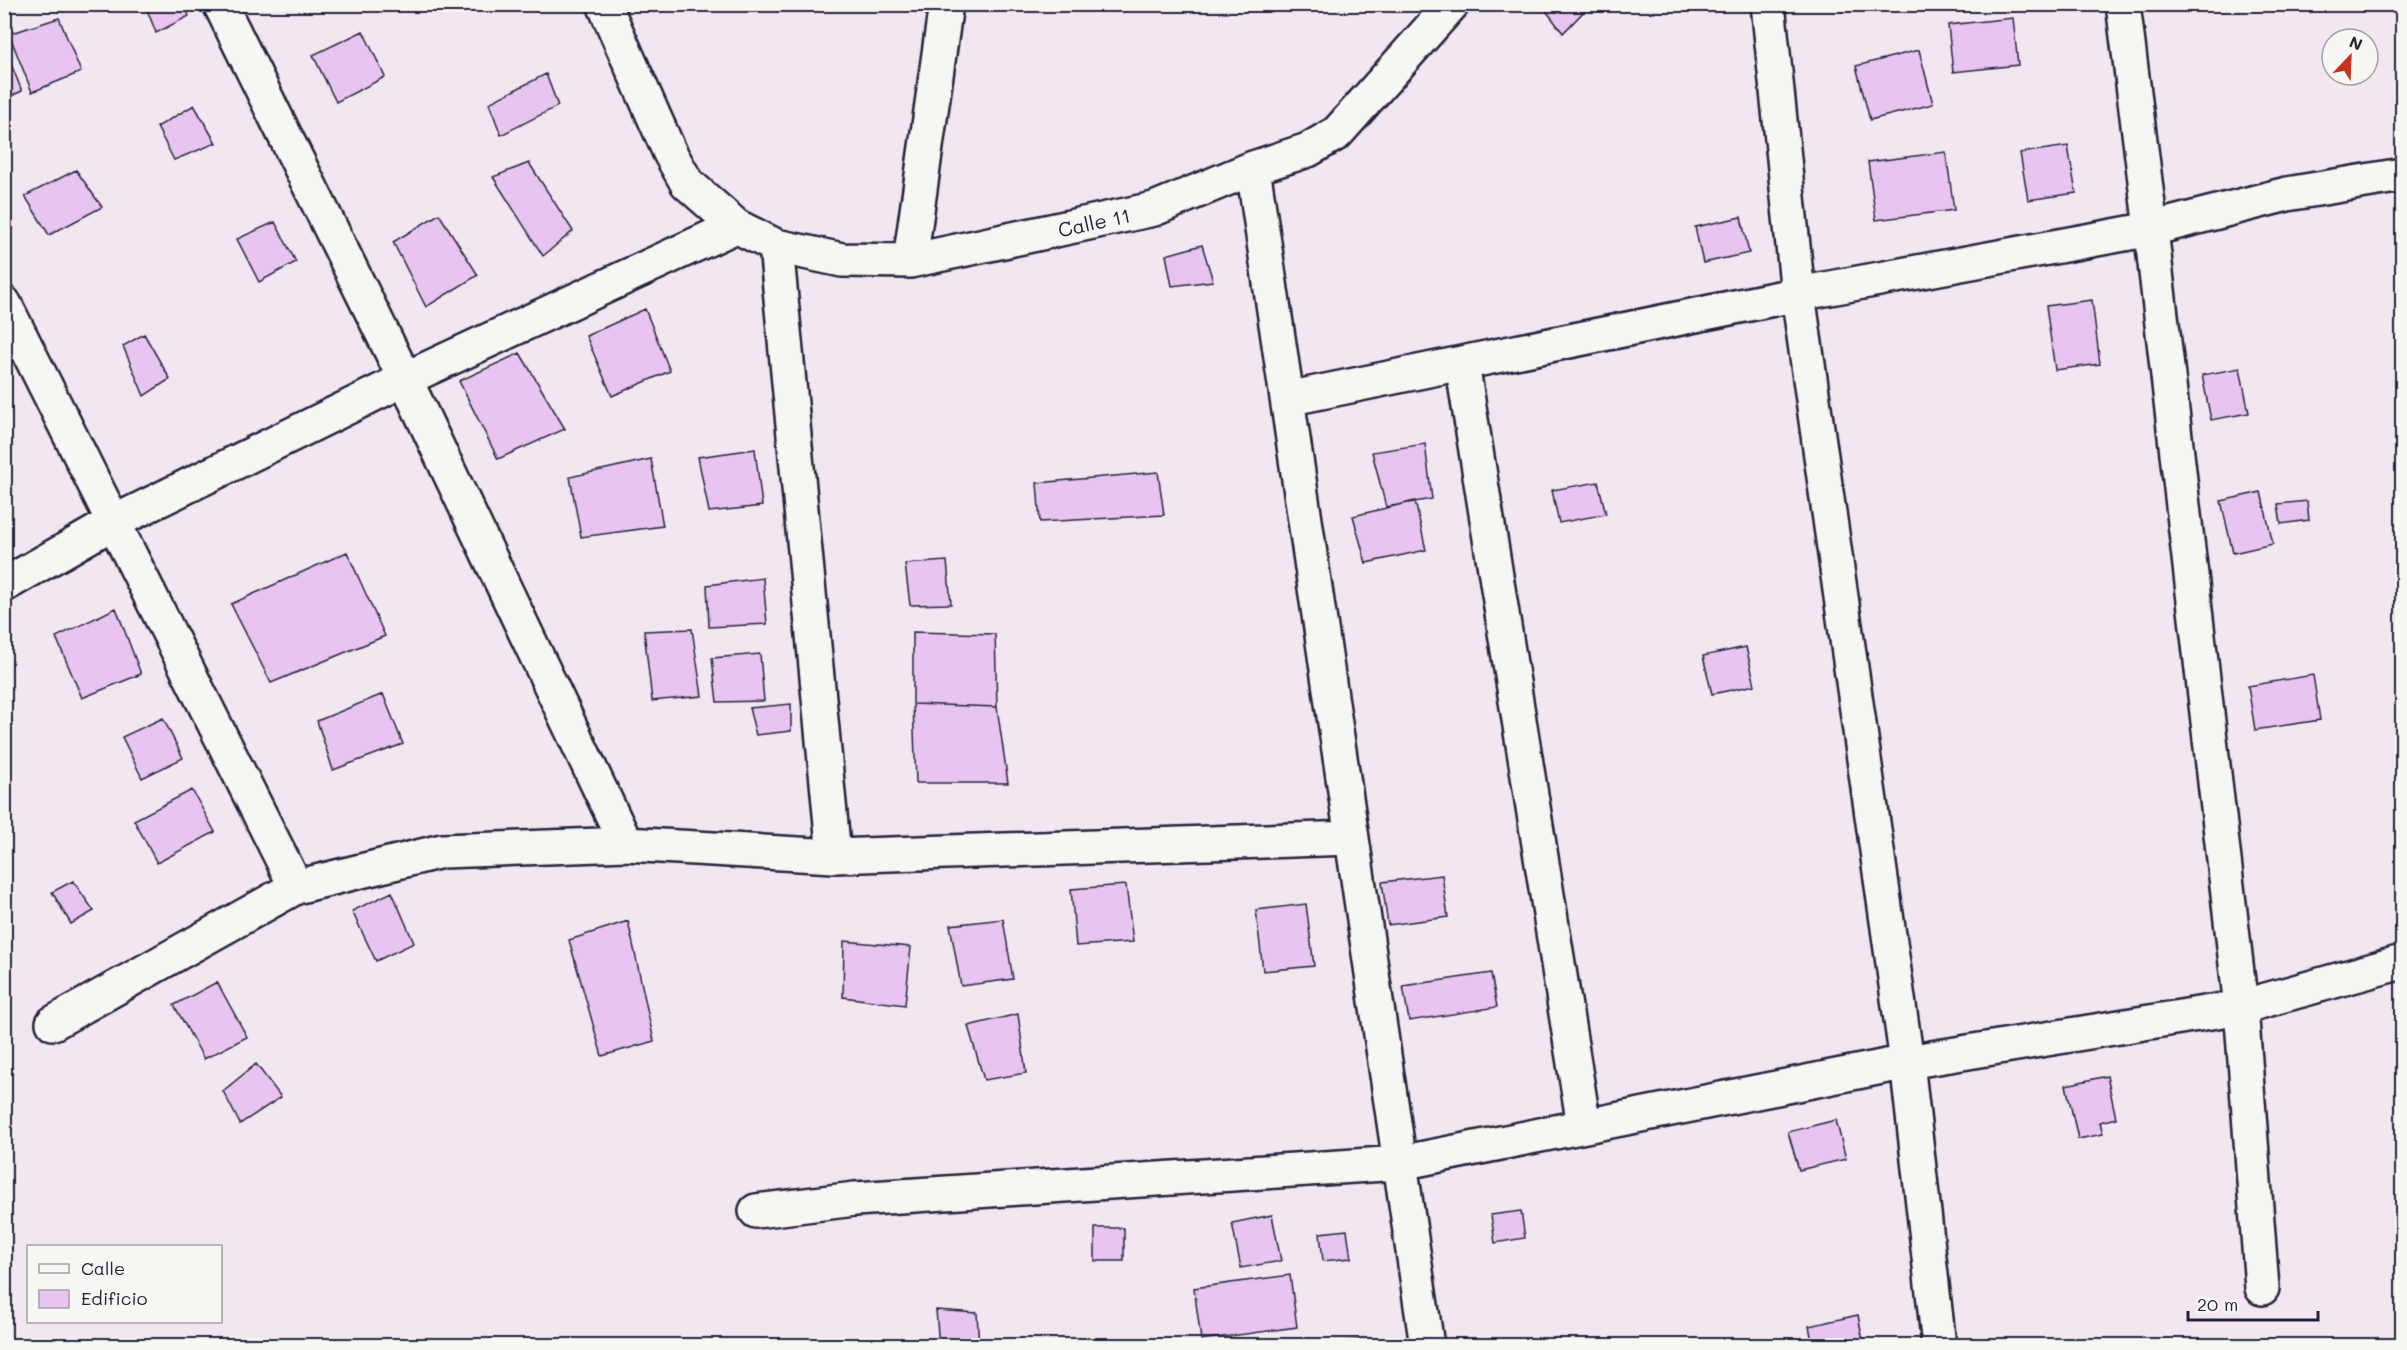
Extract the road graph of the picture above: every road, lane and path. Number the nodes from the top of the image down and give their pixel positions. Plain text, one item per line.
1 (220, 4) edge
2 (604, 4) edge
3 (946, 4) edge
4 (1452, 4) edge
5 (1768, 4) edge
6 (2123, 4) edge
7 (1253, 168) junction
8 (2403, 175) edge
9 (736, 226) junction
10 (2151, 229) junction
11 (776, 246) junction
12 (910, 261) junction
13 (1798, 294) junction
14 (4, 303) edge
15 (1462, 363) junction
16 (405, 379) junction
17 (1287, 399) junction
18 (114, 522) junction
19 (4, 585) edge
20 (1352, 838) junction
21 (626, 844) junction
22 (834, 856) junction
23 (296, 887) junction
24 (2403, 962) edge
25 (2241, 1006) junction
26 (53, 1023) dead end
27 (1907, 1062) junction
28 (1584, 1126) junction
29 (1400, 1163) junction
30 (756, 1211) dead end
31 (2262, 1288) dead end
32 (1427, 1346) edge
33 (1939, 1346) edge

1 - 16 street
2 - 9 street, Calle 11
3 - 12 street
4 - 7 street, Calle 11
5 - 13 street
6 - 10 street
7 - 12 street, Calle 11
7 - 17 street
8 - 10 street
9 - 11 street, Calle 11
9 - 16 street
10 - 13 street
10 - 25 street
11 - 12 street, Calle 11
11 - 22 street
13 - 15 street
13 - 27 street
14 - 18 street
15 - 17 street
15 - 28 street
16 - 18 street
16 - 21 street
17 - 20 street
18 - 19 street
18 - 23 street
20 - 22 street
20 - 29 street
21 - 22 street
21 - 23 street
23 - 26 street
24 - 25 street
25 - 27 street
25 - 31 street
27 - 28 street
27 - 33 street
28 - 29 street
29 - 30 street
29 - 32 street

